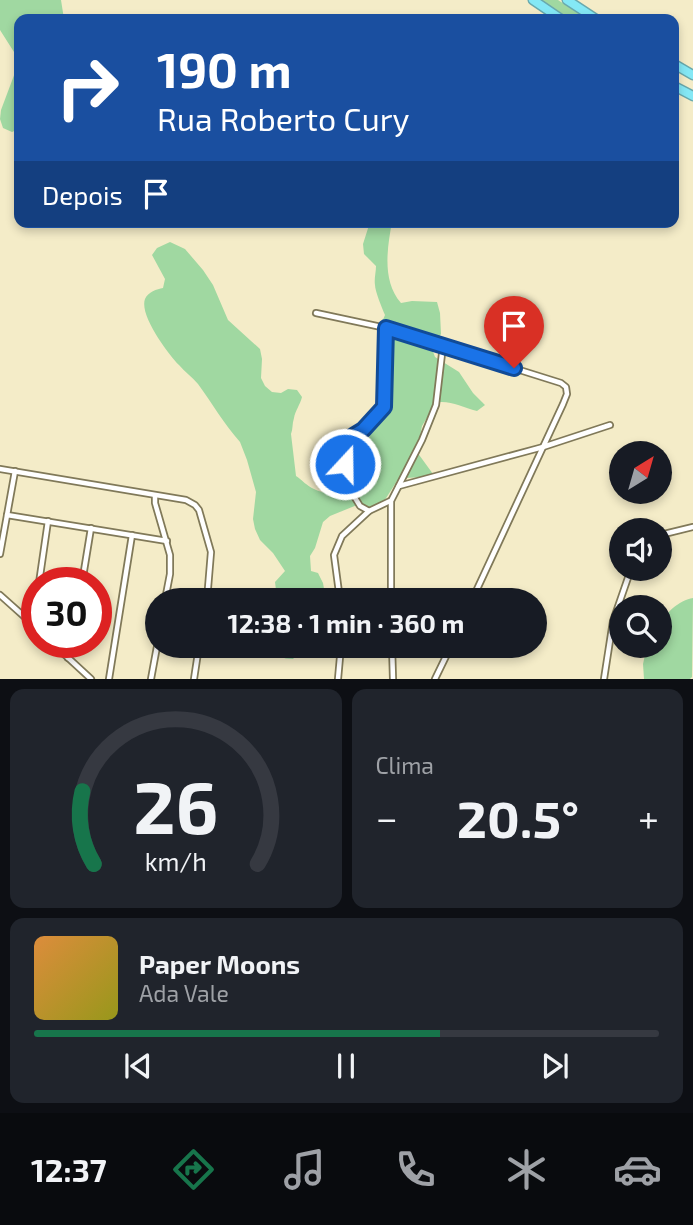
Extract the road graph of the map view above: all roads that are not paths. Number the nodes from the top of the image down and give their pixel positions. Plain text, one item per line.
1 (533, 0) edge
2 (567, 0) edge
3 (554, 14) edge
4 (588, 14) edge
5 (316, 313) dead end
6 (386, 328) junction
7 (443, 345) junction
8 (610, 425) dead end
9 (542, 447) junction
10 (0, 469) edge
11 (15, 471) junction
12 (398, 486) junction
13 (155, 496) junction
14 (391, 501) junction
15 (369, 511) junction
16 (7, 514) junction
17 (48, 521) junction
18 (693, 527) edge
19 (91, 528) junction
20 (672, 532) edge
21 (132, 535) junction
22 (167, 541) junction
23 (0, 554) edge
24 (41, 567) edge
25 (85, 567) edge
26 (627, 581) edge
27 (167, 588) edge
28 (209, 588) edge
29 (338, 588) edge
30 (391, 588) edge
31 (477, 588) edge
32 (0, 595) edge
33 (21, 614) edge
34 (155, 658) edge
35 (197, 658) edge
36 (340, 658) edge
37 (393, 658) edge
38 (445, 658) edge
39 (68, 659) edge
40 (91, 679) edge
41 (108, 679) edge
42 (151, 679) edge
43 (194, 679) edge
44 (338, 679) edge
45 (394, 679) edge
46 (435, 679) edge
47 (604, 679) edge

1 - 3 highway
2 - 4 highway
5 - 6 street
6 - 7 street
6 - 15 street
7 - 9 street
7 - 12 street
8 - 9 street
9 - 12 street
9 - 31 street
10 - 11 street
11 - 13 street
11 - 16 street
12 - 14 street
13 - 22 street
13 - 28 street
14 - 15 street
14 - 30 street
15 - 29 street
16 - 17 street
16 - 23 street
17 - 19 street
17 - 24 street
18 - 20 street
19 - 21 street
19 - 25 street
21 - 22 street
21 - 41 street
22 - 27 street
26 - 47 street
32 - 33 street
34 - 42 street
35 - 43 street
36 - 44 street
37 - 45 street
38 - 46 street
39 - 40 street

